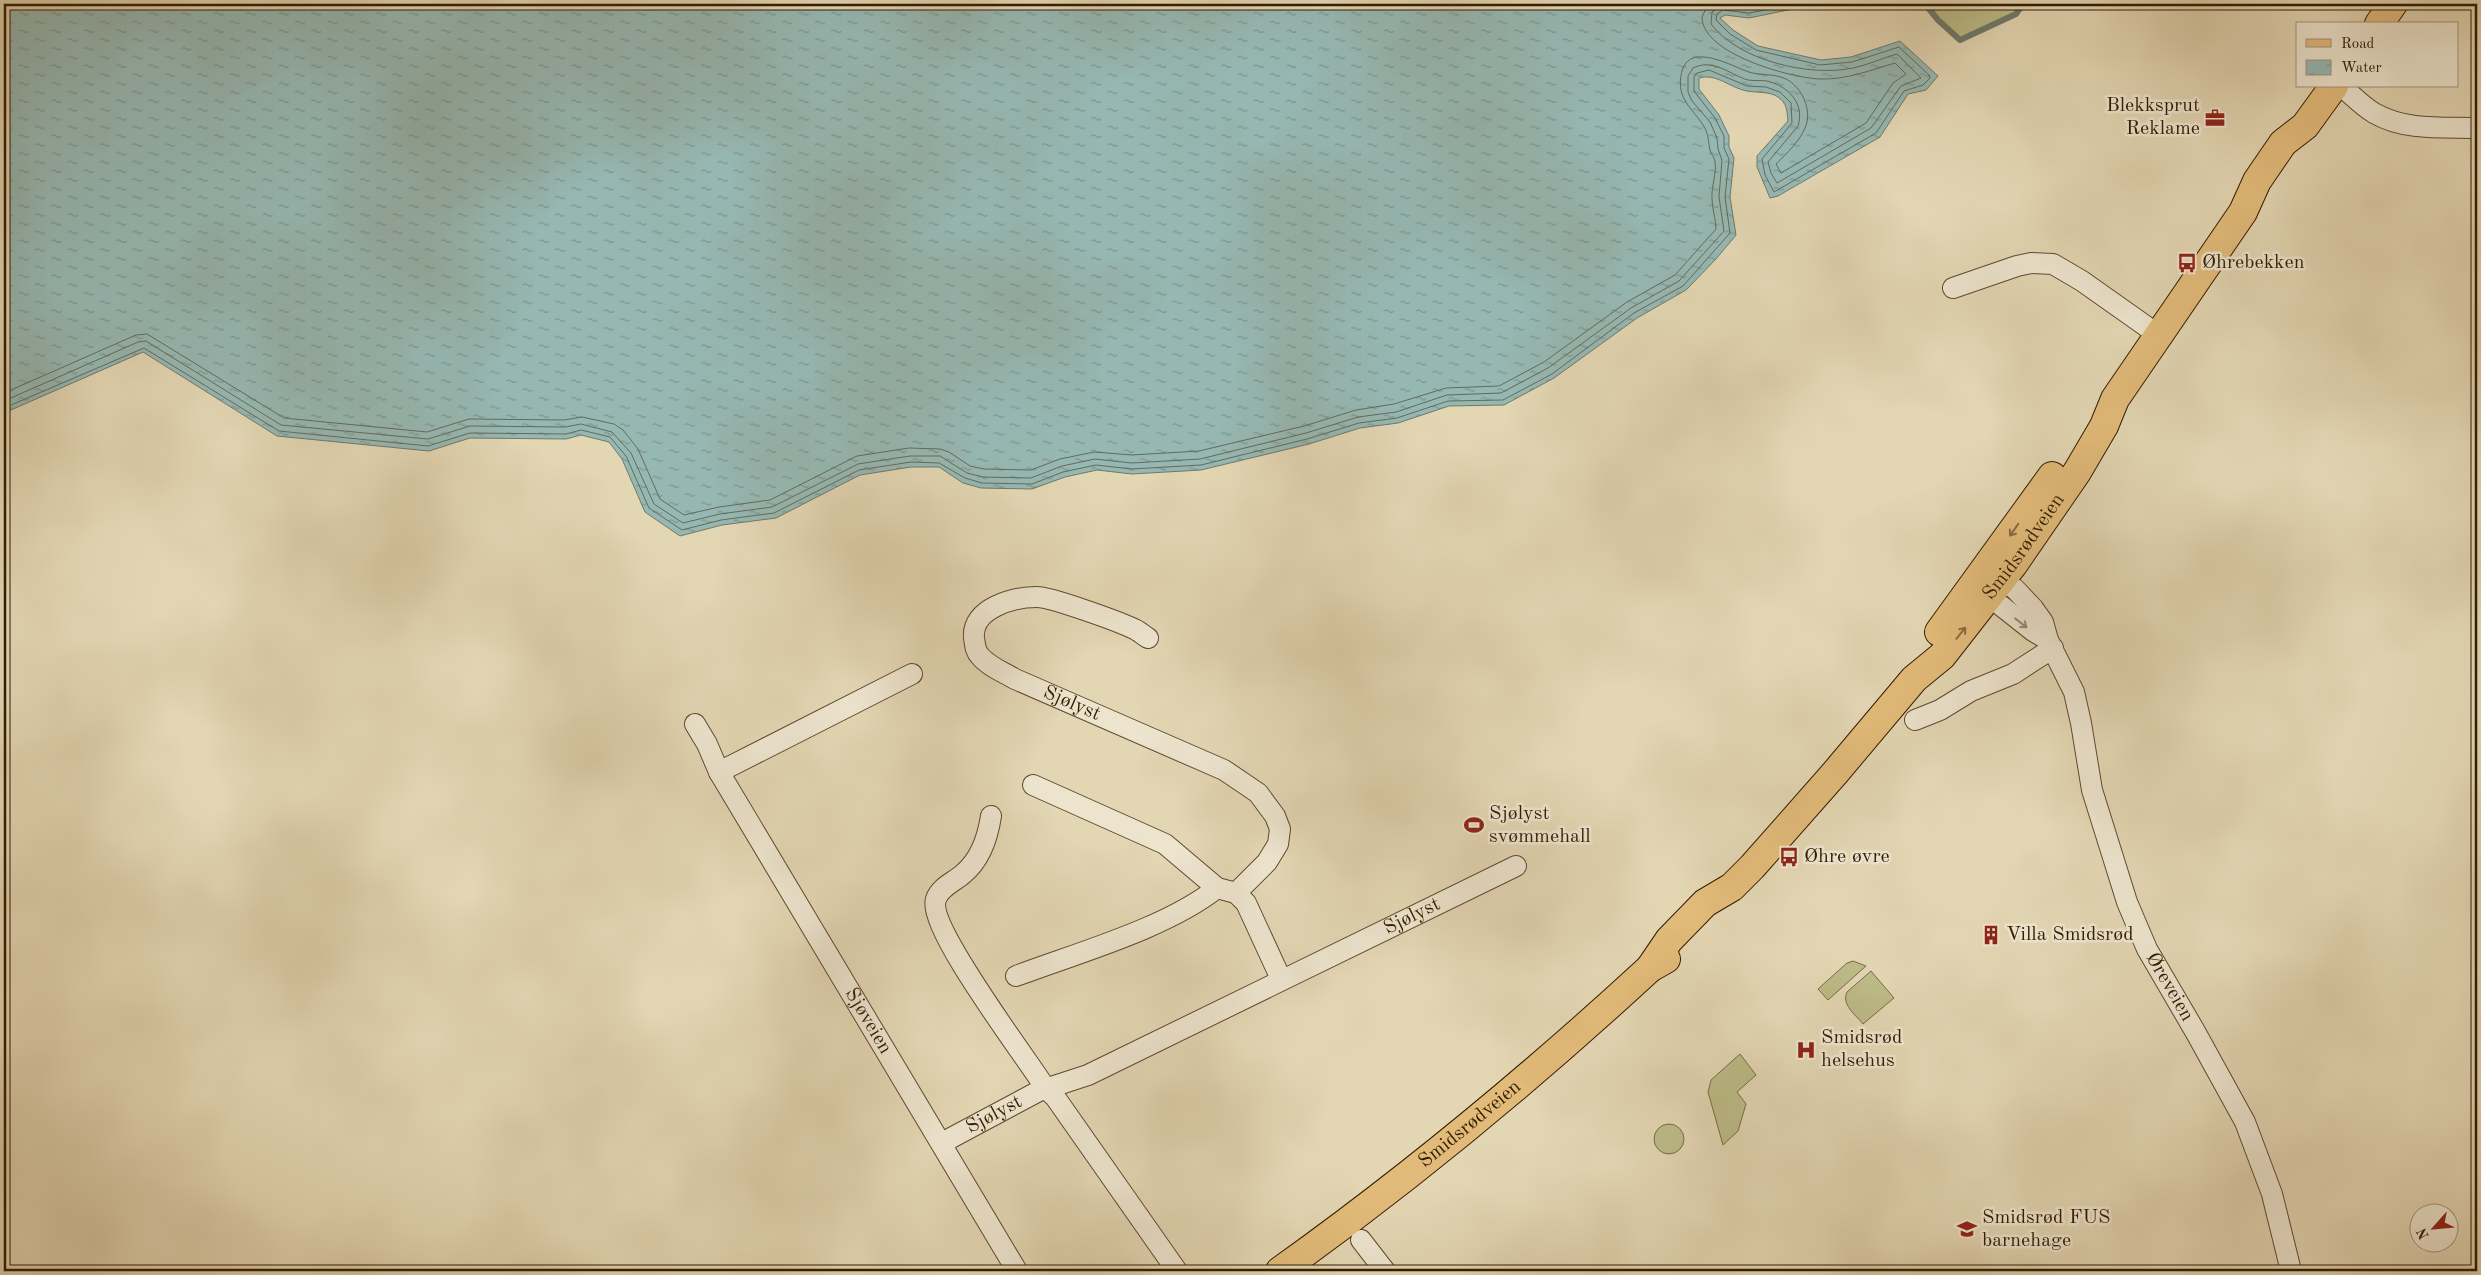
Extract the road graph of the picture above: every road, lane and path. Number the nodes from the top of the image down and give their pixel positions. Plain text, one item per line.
1 (2393, 4) edge
2 (2380, 22) edge
3 (2333, 88) edge
4 (2344, 88) edge
5 (2477, 128) edge
6 (1952, 288) dead end
7 (2157, 334) junction
8 (1992, 583) junction
9 (1148, 638) dead end
10 (2051, 644) junction
11 (912, 674) dead end
12 (1915, 720) dead end
13 (694, 724) dead end
14 (719, 772) junction
15 (1032, 785) dead end
16 (991, 816) dead end
17 (1516, 866) dead end
18 (1227, 890) junction
19 (1016, 976) dead end
20 (1281, 979) junction
21 (1046, 1089) junction
22 (943, 1144) junction
23 (1362, 1240) dead end
24 (1017, 1271) edge
25 (1177, 1271) edge
26 (1280, 1271) edge
27 (1385, 1271) edge
28 (2291, 1271) edge

1 - 2 main road
3 - 7 main road, Smidsrødveien
4 - 5 street
6 - 7 street
7 - 8 main road, Smidsrødveien
8 - 10 street
8 - 26 main road, Smidsrødveien
9 - 18 street, Sjølyst
10 - 12 street
10 - 28 street, Øreveien
11 - 14 street
13 - 14 street, Sjøveien
14 - 22 street, Sjøveien
15 - 18 street
16 - 21 street, Sjølyst
17 - 20 street, Sjølyst
18 - 19 street, Sjølyst
18 - 20 street
20 - 21 street, Sjølyst
21 - 22 street, Sjølyst
21 - 25 street, Sjølyst
22 - 24 street, Sjøveien
23 - 27 street

